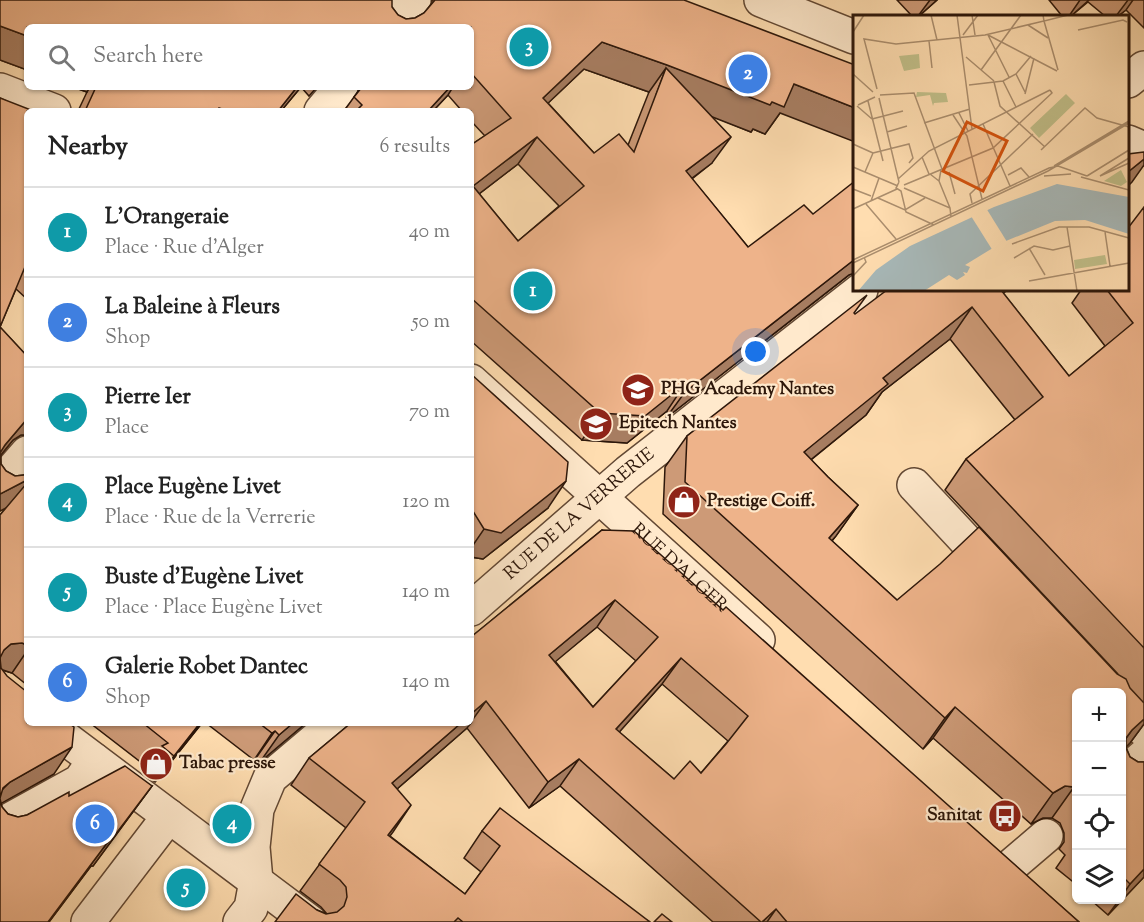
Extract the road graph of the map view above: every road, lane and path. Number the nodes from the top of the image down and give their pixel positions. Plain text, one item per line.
1 (414, 0) edge
2 (761, 0) edge
3 (394, 24) edge
4 (853, 35) edge
5 (1144, 68) edge
6 (1129, 80) edge
7 (0, 90) edge
8 (338, 90) edge
9 (46, 108) edge
10 (324, 108) edge
11 (1129, 142) edge
12 (1144, 149) edge
13 (860, 291) edge
14 (474, 384) edge
15 (24, 456) edge
16 (0, 484) edge
17 (914, 485) dead end
18 (599, 497) junction
19 (1019, 597) edge
20 (474, 606) edge
21 (780, 659) edge
22 (1126, 711) edge
23 (49, 726) edge
24 (331, 726) edge
25 (1144, 730) edge
26 (1144, 756) edge
27 (94, 760) junction
28 (1126, 772) edge
29 (156, 806) junction
30 (0, 825) edge
31 (1046, 836) dead end
32 (256, 881) junction
33 (1036, 886) edge
34 (300, 914) edge
35 (88, 922) edge
36 (240, 922) edge

1 - 3 street
2 - 4 street
5 - 6 street
7 - 9 street
8 - 10 street
11 - 12 street
13 - 18 street, RUE DE LA VERRERIE
14 - 18 street, RUE D'ALGER
15 - 16 street
17 - 19 street
18 - 20 street, RUE DE LA VERRERIE
18 - 21 street, RUE D'ALGER
22 - 25 street
23 - 27 street
24 - 32 street
26 - 28 street
27 - 29 street
27 - 30 street
29 - 32 street
29 - 35 street
31 - 33 street
32 - 34 street
32 - 36 street

